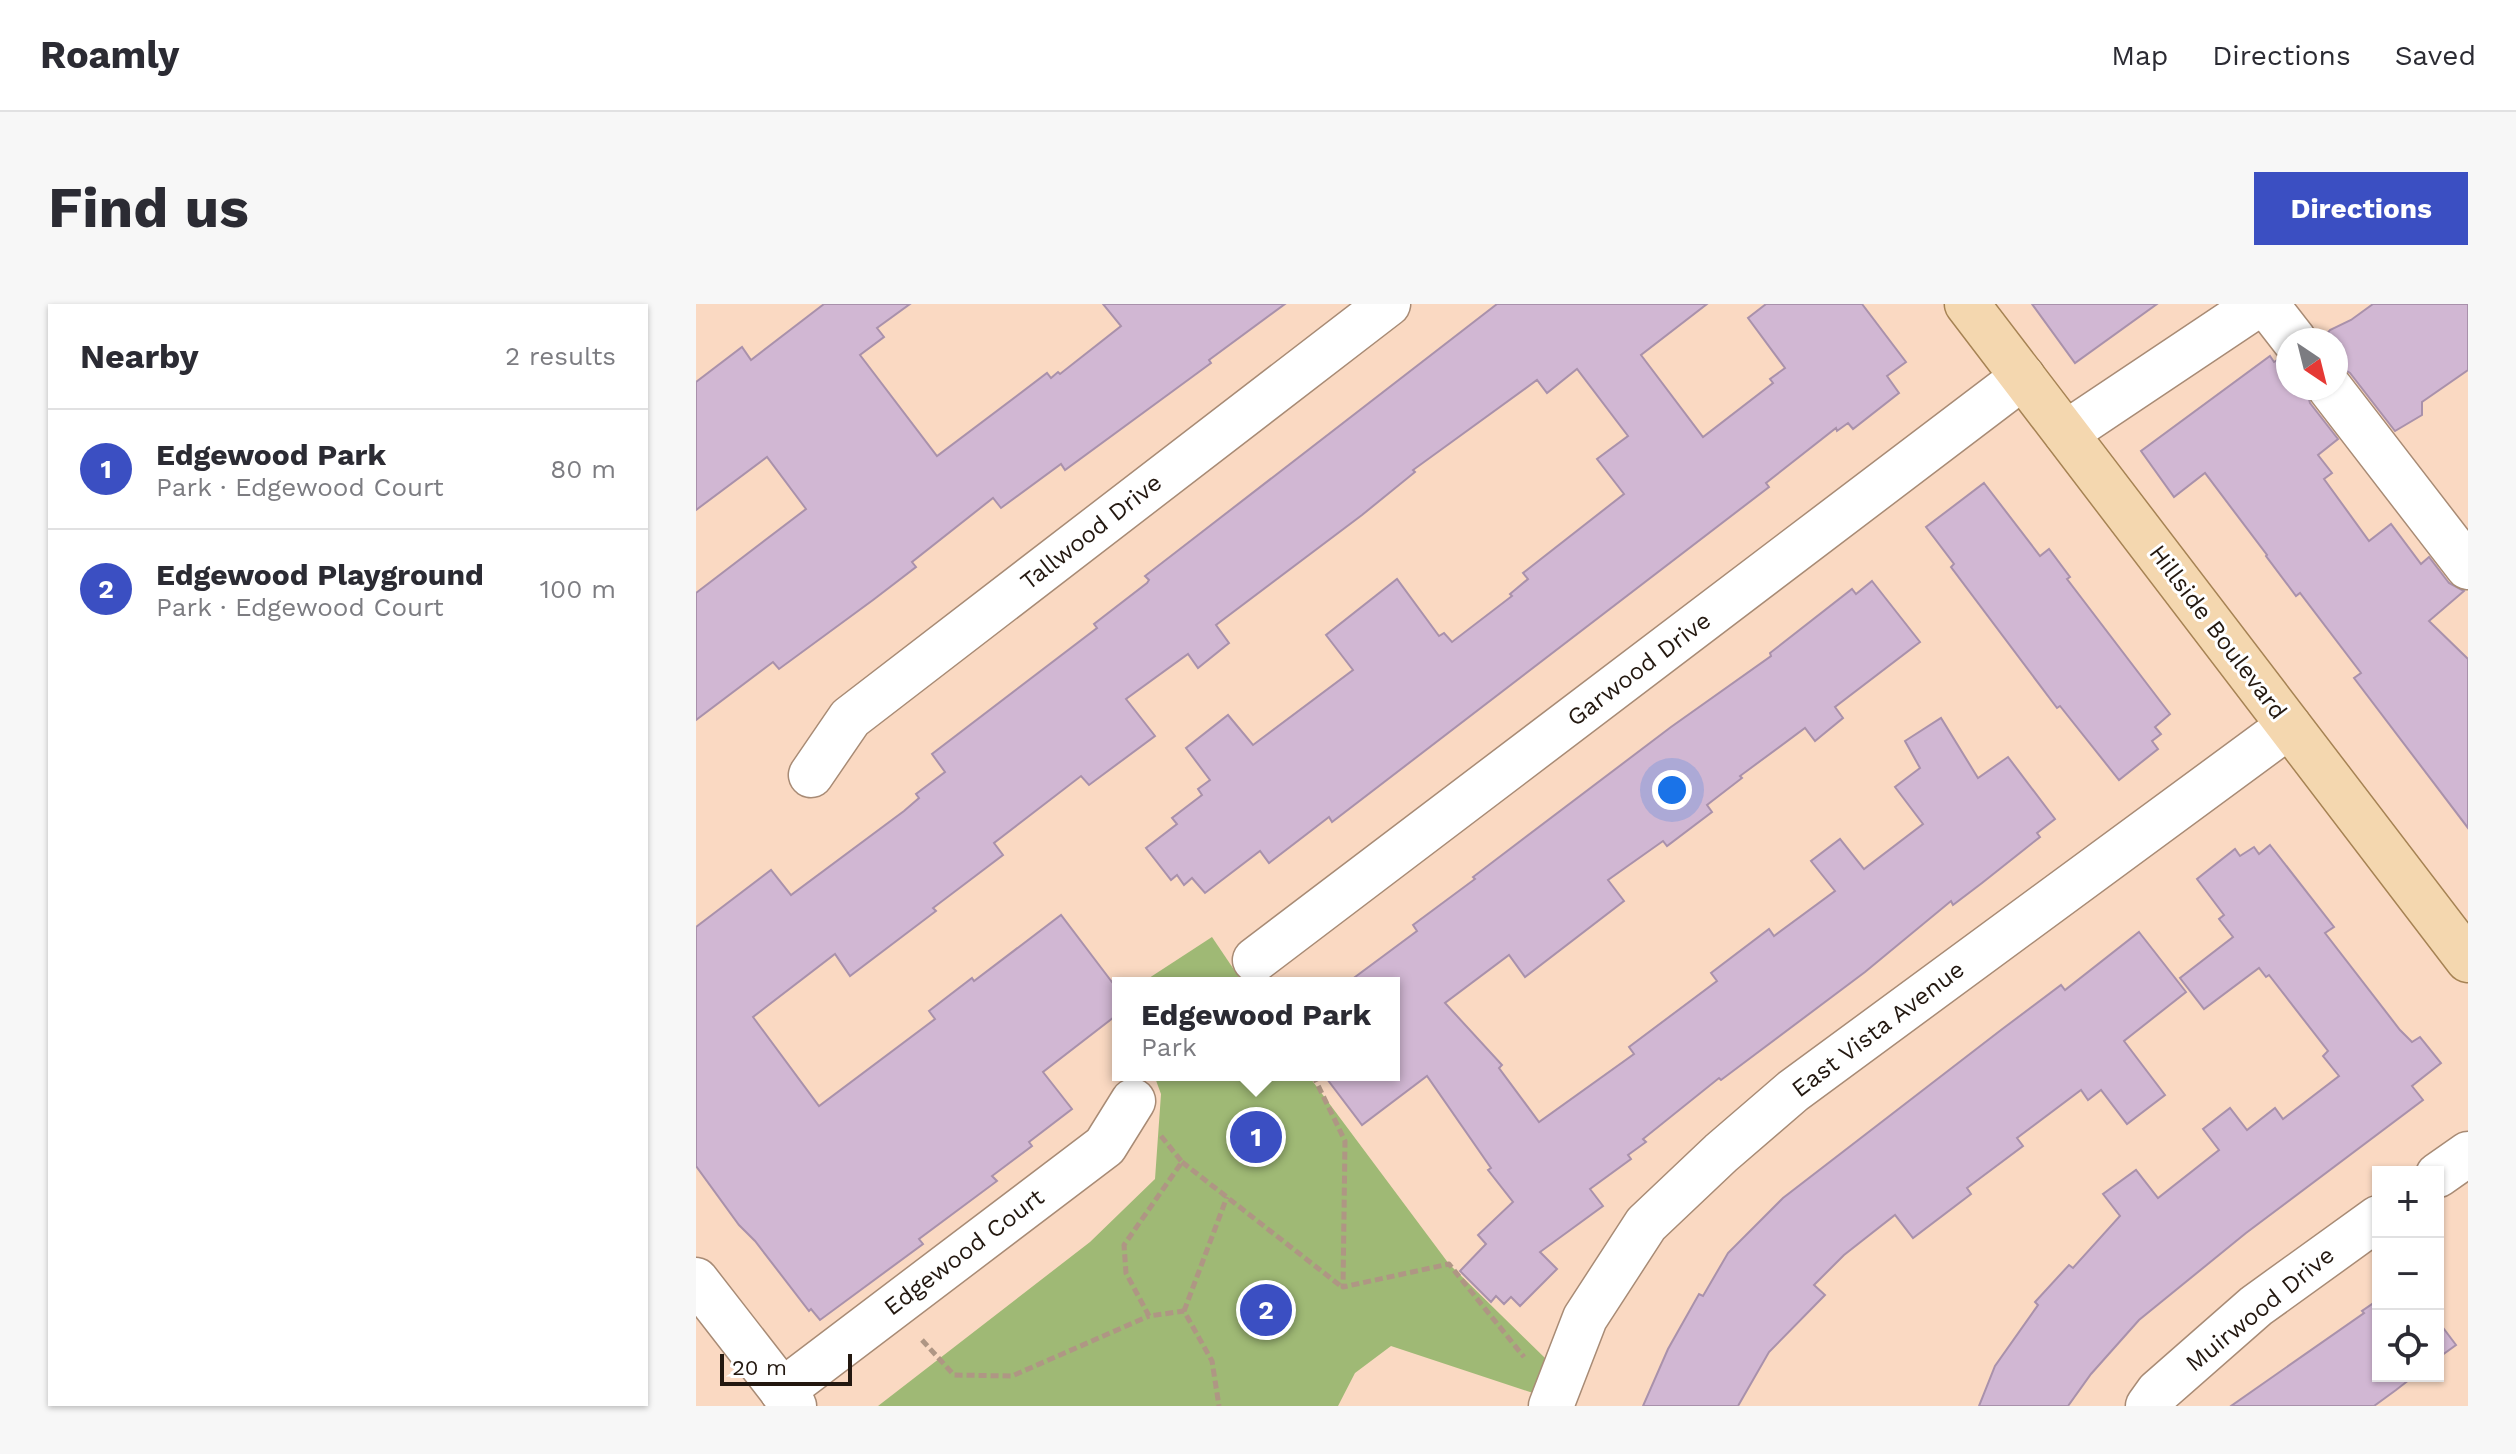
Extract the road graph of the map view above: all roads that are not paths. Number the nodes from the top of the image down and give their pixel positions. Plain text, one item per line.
1 (1388, 304) edge
2 (1967, 304) edge
3 (2259, 304) edge
4 (2266, 304) edge
5 (2285, 328) edge
6 (2023, 377) junction
7 (2339, 400) edge
8 (2066, 433) junction
9 (2468, 567) edge
10 (2289, 726) junction
11 (811, 775) dead end
12 (1255, 960) dead end
13 (2468, 960) edge
14 (1133, 1101) road end
15 (2468, 1154) edge
16 (2444, 1171) edge
17 (2372, 1222) edge
18 (696, 1280) edge
19 (788, 1398) edge
20 (1553, 1401) edge
21 (2148, 1406) edge

1 - 11 street, Tallwood Drive
2 - 6 main road, Hillside Boulevard
3 - 8 street
4 - 5 street
6 - 8 main road, Hillside Boulevard
6 - 12 street, Garwood Drive
7 - 9 street
8 - 10 main road, Hillside Boulevard
10 - 13 main road, Hillside Boulevard
10 - 20 street, East Vista Avenue
14 - 19 street, Edgewood Court
15 - 16 street
17 - 21 street, Muirwood Drive
18 - 19 street

